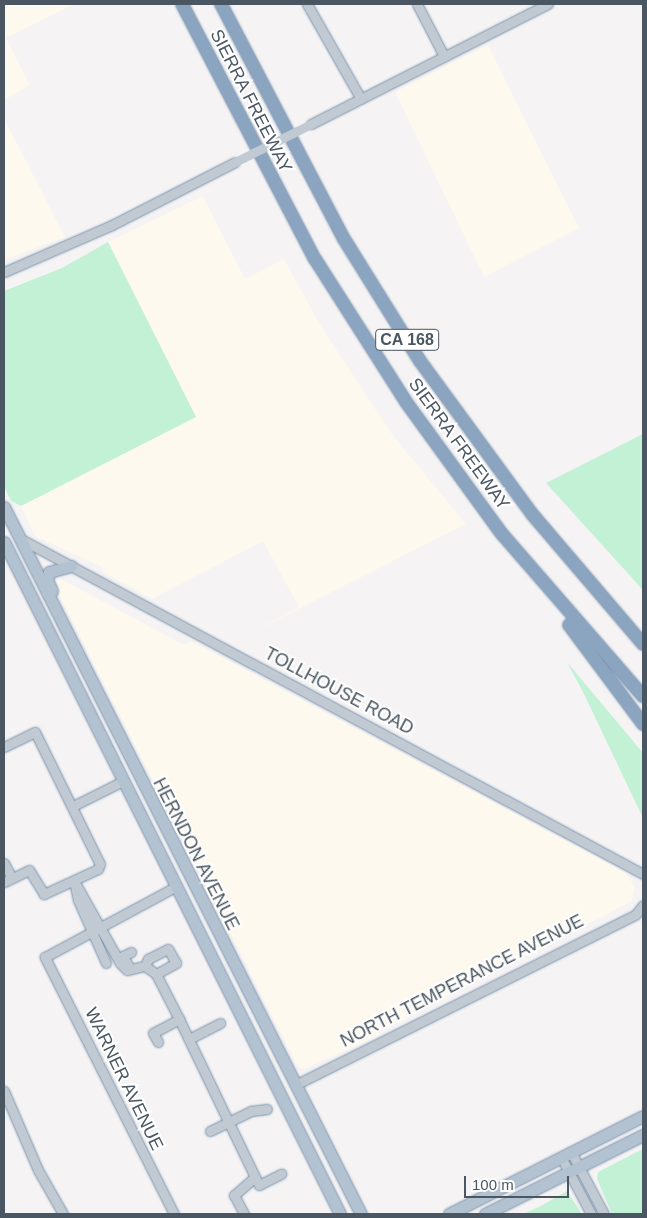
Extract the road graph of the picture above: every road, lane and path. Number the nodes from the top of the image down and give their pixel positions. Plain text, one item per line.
1 (182, 4) edge
2 (220, 4) edge
3 (307, 4) edge
4 (416, 4) edge
5 (525, 4) edge
6 (548, 4) edge
7 (529, 13) junction
8 (444, 56) junction
9 (361, 98) junction
10 (4, 272) edge
11 (4, 507) edge
12 (532, 514) junction
13 (4, 522) edge
14 (19, 538) junction
15 (4, 542) edge
16 (72, 566) junction
17 (17, 568) junction
18 (542, 583) junction
19 (60, 620) junction
20 (643, 632) edge
21 (643, 644) edge
22 (643, 696) edge
23 (643, 724) edge
24 (4, 747) edge
25 (123, 781) junction
26 (73, 806) junction
27 (4, 863) edge
28 (643, 874) edge
29 (188, 878) junction
30 (8, 880) edge
31 (74, 881) junction
32 (177, 886) junction
33 (643, 905) edge
34 (98, 929) junction
35 (131, 952) dead end
36 (106, 963) dead end
37 (145, 966) junction
38 (129, 969) junction
39 (156, 974) junction
40 (237, 974) junction
41 (179, 1019) junction
42 (220, 1023) dead end
43 (189, 1039) junction
44 (158, 1042) dead end
45 (294, 1084) junction
46 (4, 1091) edge
47 (266, 1109) dead end
48 (643, 1116) edge
49 (229, 1121) junction
50 (210, 1131) dead end
51 (643, 1135) edge
52 (566, 1155) junction
53 (574, 1170) junction
54 (280, 1174) dead end
55 (255, 1176) junction
56 (63, 1214) edge
57 (174, 1214) edge
58 (244, 1214) edge
59 (340, 1214) edge
60 (360, 1214) edge
61 (449, 1214) edge
62 (485, 1214) edge
63 (591, 1214) edge
64 (604, 1214) edge

1 - 18 highway, SIERRA FREEWAY / CA 168
2 - 12 highway, SIERRA FREEWAY / CA 168
3 - 9 street
4 - 8 street
5 - 7 street
6 - 7 street
7 - 8 street
8 - 9 street
9 - 10 street, bridge
11 - 14 main road, HERNDON AVENUE
12 - 20 highway
12 - 21 highway, SIERRA FREEWAY / CA 168
13 - 14 main road
14 - 16 street, TOLLHOUSE ROAD
14 - 19 main road, HERNDON AVENUE
15 - 17 main road, HERNDON AVENUE
16 - 19 main road
16 - 28 street, TOLLHOUSE ROAD
17 - 19 main road
17 - 25 main road, HERNDON AVENUE
18 - 22 highway, SIERRA FREEWAY / CA 168
18 - 23 highway
19 - 29 main road, HERNDON AVENUE
24 - 26 street
25 - 26 street
25 - 29 main road
25 - 32 main road, HERNDON AVENUE
26 - 31 street
27 - 30 street
29 - 40 main road, HERNDON AVENUE
30 - 31 street
31 - 34 street
32 - 34 street
32 - 40 main road
32 - 59 main road, HERNDON AVENUE
33 - 45 street, NORTH TEMPERANCE AVENUE
34 - 36 street
34 - 38 street
34 - 57 street, WARNER AVENUE
35 - 38 street
37 - 38 street
37 - 39 street
37 - 39 street
39 - 41 street
40 - 45 main road, HERNDON AVENUE
41 - 43 street
41 - 44 street
42 - 43 street
43 - 49 street
45 - 60 main road, HERNDON AVENUE
46 - 56 street
47 - 49 street
48 - 52 main road
49 - 50 street
49 - 55 street
51 - 53 main road
52 - 53 street
52 - 61 main road
53 - 62 main road
53 - 63 street
53 - 64 street
54 - 55 street
55 - 58 street

